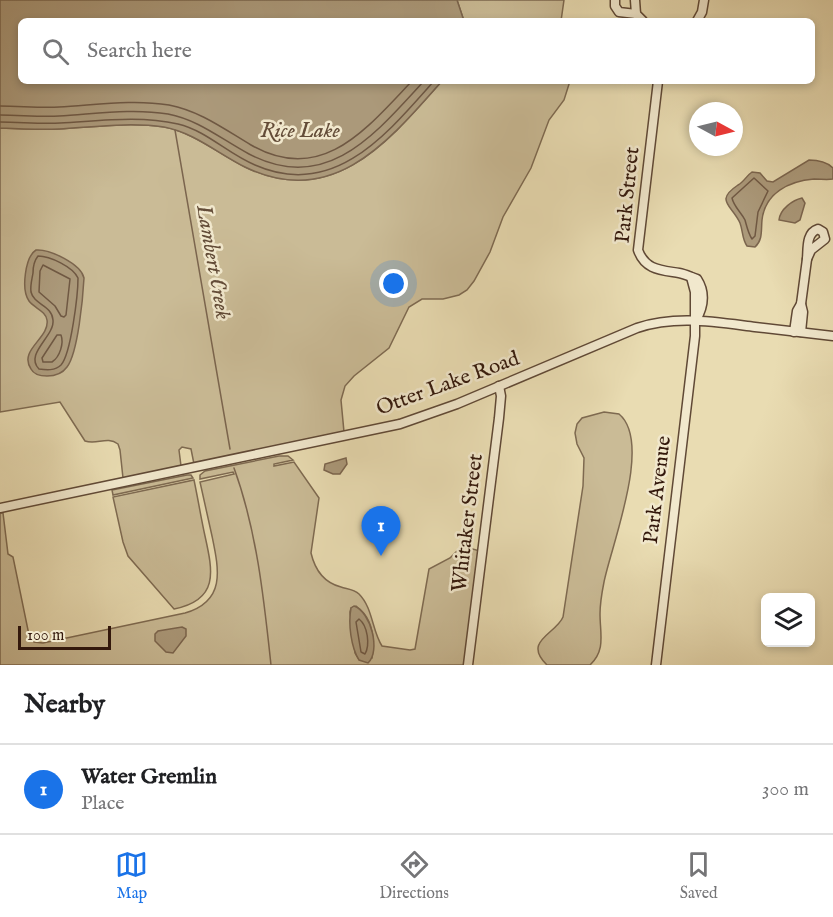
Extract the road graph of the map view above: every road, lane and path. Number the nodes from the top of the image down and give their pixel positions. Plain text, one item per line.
1 (615, 0) edge
2 (635, 0) edge
3 (704, 0) edge
4 (636, 14) junction
5 (641, 18) edge
6 (699, 18) edge
7 (658, 84) edge
8 (807, 259) dead end
9 (696, 320) junction
10 (797, 332) junction
11 (833, 336) edge
12 (499, 387) junction
13 (0, 508) edge
14 (468, 665) edge
15 (656, 665) edge

1 - 4 street
2 - 4 street
3 - 6 street
4 - 5 street
7 - 9 street, Park Street
8 - 10 street
9 - 10 street, Otter Lake Road
9 - 12 street, Otter Lake Road
9 - 15 street, Park Avenue
10 - 11 street, Otter Lake Road
12 - 13 street, Otter Lake Road
12 - 14 street, Whitaker Street

